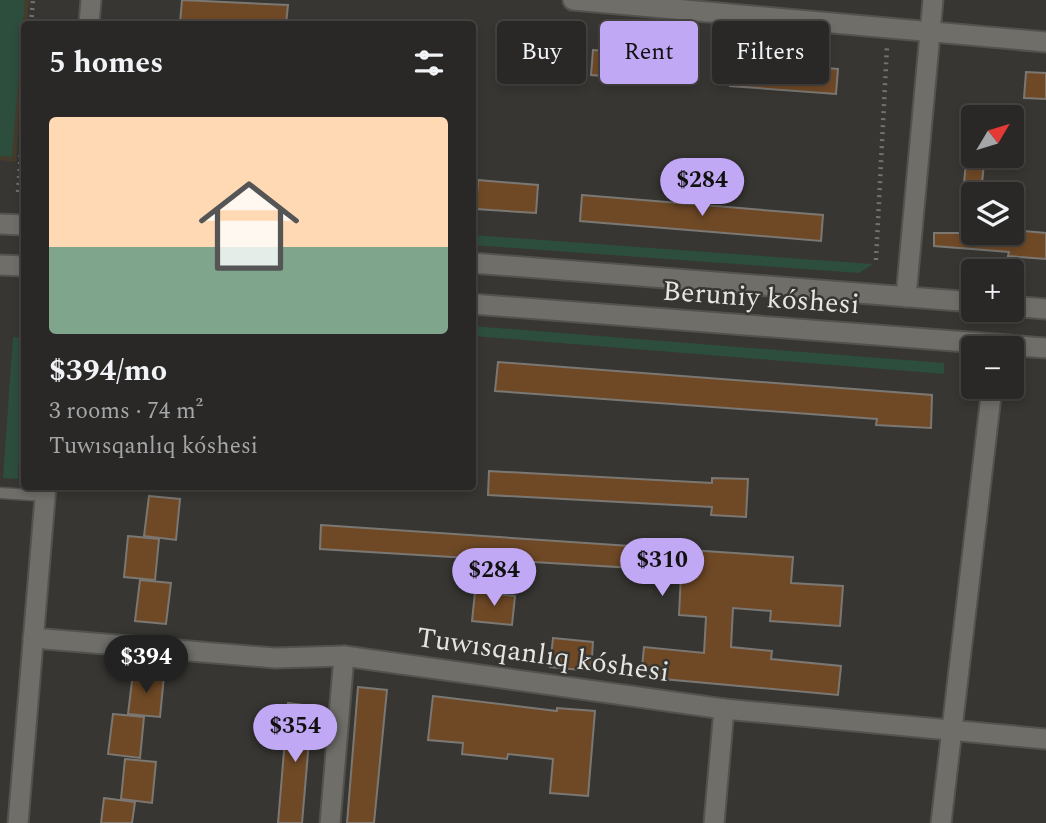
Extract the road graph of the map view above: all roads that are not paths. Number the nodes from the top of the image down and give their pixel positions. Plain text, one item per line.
1 (91, 0) edge
2 (573, 0) edge
3 (933, 0) edge
4 (89, 21) edge
5 (930, 32) junction
6 (1046, 42) edge
7 (0, 224) edge
8 (21, 225) edge
9 (476, 263) edge
10 (0, 265) edge
11 (21, 266) edge
12 (905, 297) junction
13 (961, 301) edge
14 (476, 304) edge
15 (1024, 307) edge
16 (1046, 309) edge
17 (961, 343) edge
18 (1024, 347) edge
19 (1046, 348) edge
20 (991, 399) edge
21 (45, 491) edge
22 (0, 493) edge
23 (33, 638) junction
24 (344, 656) junction
25 (724, 709) junction
26 (952, 732) junction
27 (1046, 739) edge
28 (18, 823) edge
29 (330, 823) edge
30 (715, 823) edge
31 (941, 823) edge

1 - 4 street
2 - 5 street
3 - 5 street
5 - 6 street
5 - 12 street
7 - 8 street
9 - 12 street, Beruniy kóshesi
10 - 11 street
12 - 13 street, Beruniy kóshesi
14 - 17 street, Beruniy kóshesi
15 - 16 street
18 - 19 street, Beruniy kóshesi
20 - 26 street
21 - 22 lane
21 - 23 street
23 - 24 street, Tuwısqanlıq kóshesi
23 - 28 street
24 - 25 street, Tuwısqanlıq kóshesi
24 - 29 street
25 - 26 street, Tuwısqanlıq kóshesi
25 - 30 street
26 - 27 street, Tuwısqanlıq kóshesi
26 - 31 street

